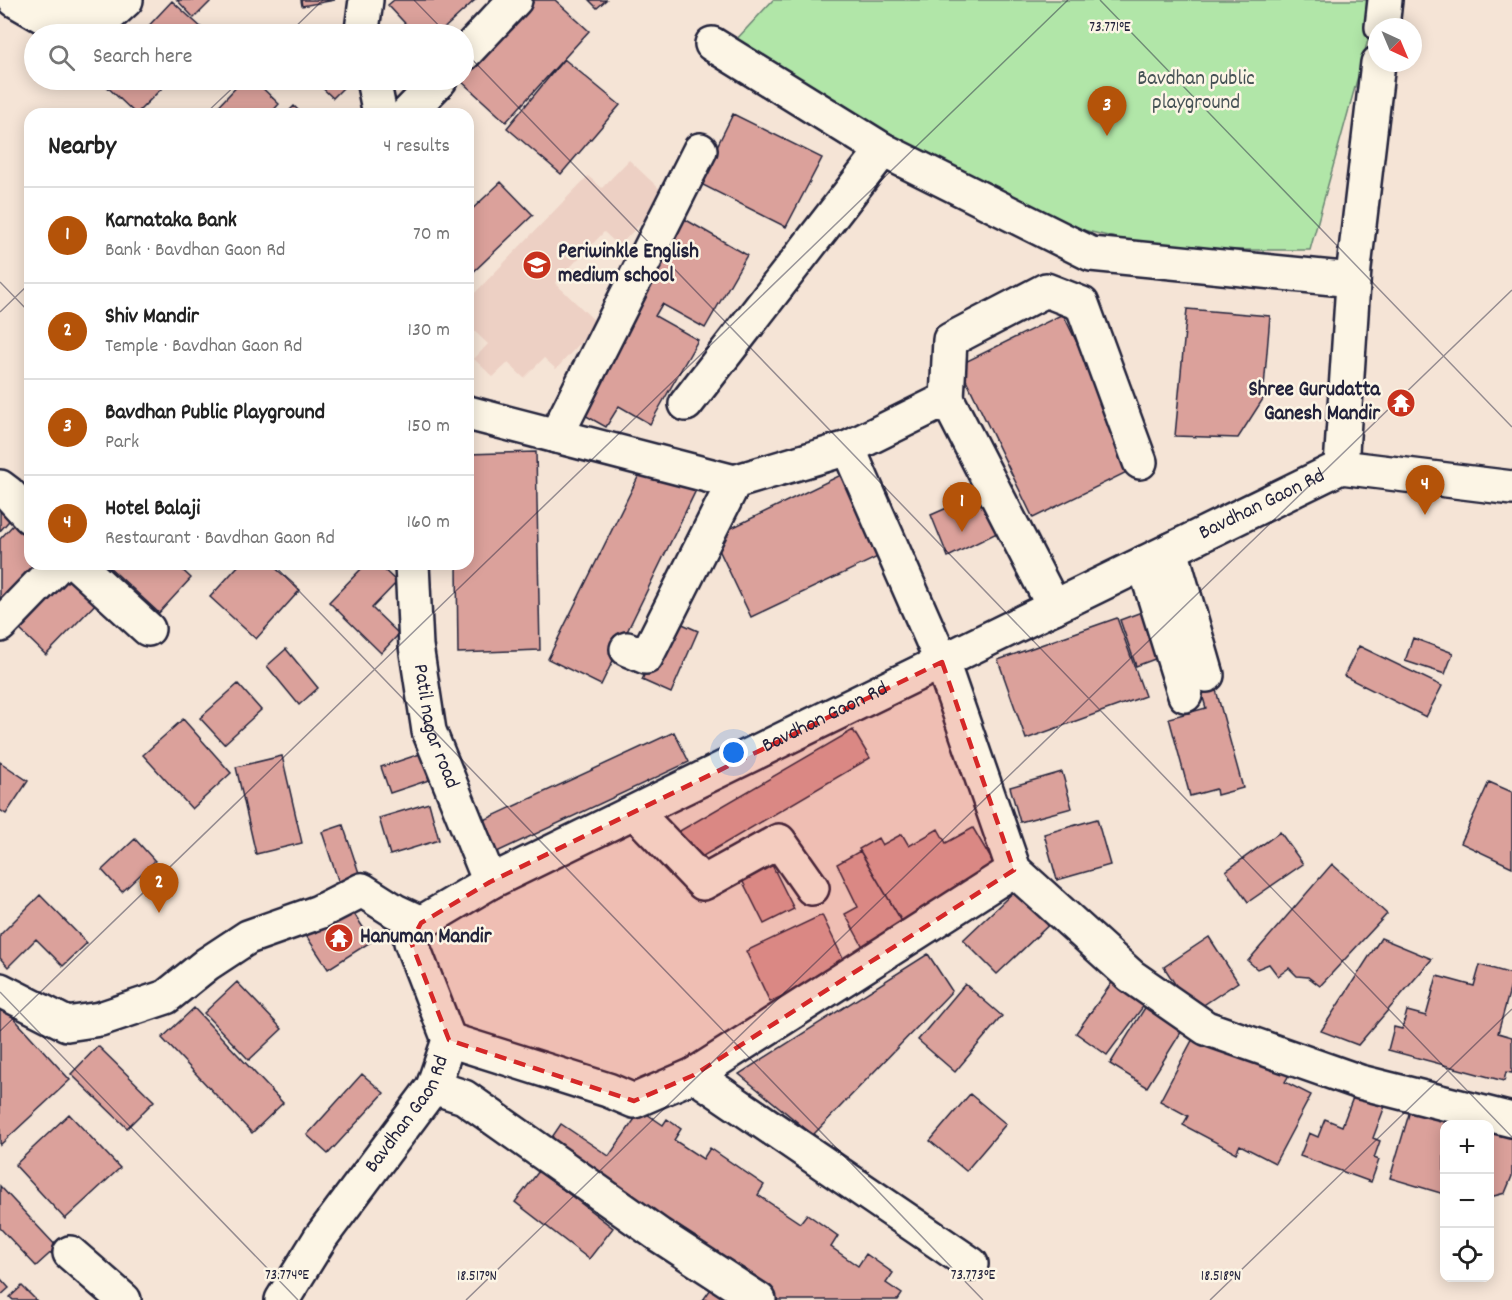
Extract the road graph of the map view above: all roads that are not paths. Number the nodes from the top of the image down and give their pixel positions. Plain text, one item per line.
1 (15, 0) edge
2 (126, 0) edge
3 (366, 0) edge
4 (514, 0) edge
5 (1385, 0) edge
6 (79, 10) edge
7 (1383, 18) edge
8 (56, 24) edge
9 (87, 24) edge
10 (100, 24) edge
11 (363, 24) edge
12 (474, 43) edge
13 (712, 44) dead end
14 (1377, 72) edge
15 (375, 90) edge
16 (430, 90) edge
17 (379, 108) edge
18 (413, 108) edge
19 (700, 150) dead end
20 (883, 150) junction
21 (1353, 280) junction
22 (946, 399) junction
23 (686, 404) dead end
24 (474, 415) edge
25 (555, 436) junction
26 (848, 448) junction
27 (1140, 462) dead end
28 (1341, 466) junction
29 (734, 482) junction
30 (13, 485) edge
31 (1512, 488) edge
32 (24, 506) edge
33 (1158, 557) junction
34 (53, 570) edge
35 (84, 570) edge
36 (412, 570) edge
37 (1054, 607) junction
38 (0, 625) edge
39 (148, 629) dead end
40 (627, 649) dead end
41 (942, 662) junction
42 (1196, 685) dead end
43 (635, 812) junction
44 (1014, 870) junction
45 (490, 882) junction
46 (812, 888) dead end
47 (421, 923) junction
48 (0, 990) edge
49 (449, 1040) junction
50 (694, 1075) junction
51 (433, 1087) junction
52 (1512, 1120) edge
53 (70, 1253) dead end
54 (971, 1264) dead end
55 (124, 1300) edge
56 (282, 1300) edge
57 (759, 1300) edge

1 - 8 street
2 - 10 street
3 - 11 street
4 - 12 street
5 - 7 street
6 - 9 street
13 - 20 street
14 - 21 street
15 - 17 street
16 - 18 street
19 - 25 street
20 - 21 street
20 - 23 street
21 - 28 street
22 - 26 street
22 - 27 street
22 - 37 street
24 - 25 street
25 - 29 street
26 - 29 street
26 - 41 street
28 - 31 street, Bavdhan Gaon Rd
28 - 33 street, Bavdhan Gaon Rd
29 - 40 street
30 - 32 street
33 - 37 street, Bavdhan Gaon Rd
33 - 42 street
34 - 38 street
35 - 39 street
36 - 45 street, Patil nagar road
37 - 41 street, Bavdhan Gaon Rd
41 - 43 street, Bavdhan Gaon Rd
41 - 44 street
43 - 45 street, Bavdhan Gaon Rd
43 - 46 street
44 - 50 street
44 - 52 street
45 - 47 street, Bavdhan Gaon Rd
47 - 48 street
47 - 49 street, Bavdhan Gaon Rd
49 - 50 street
49 - 51 street, Bavdhan Gaon Rd
50 - 54 street
51 - 56 street, Bavdhan Gaon Rd
51 - 57 street
53 - 55 street

